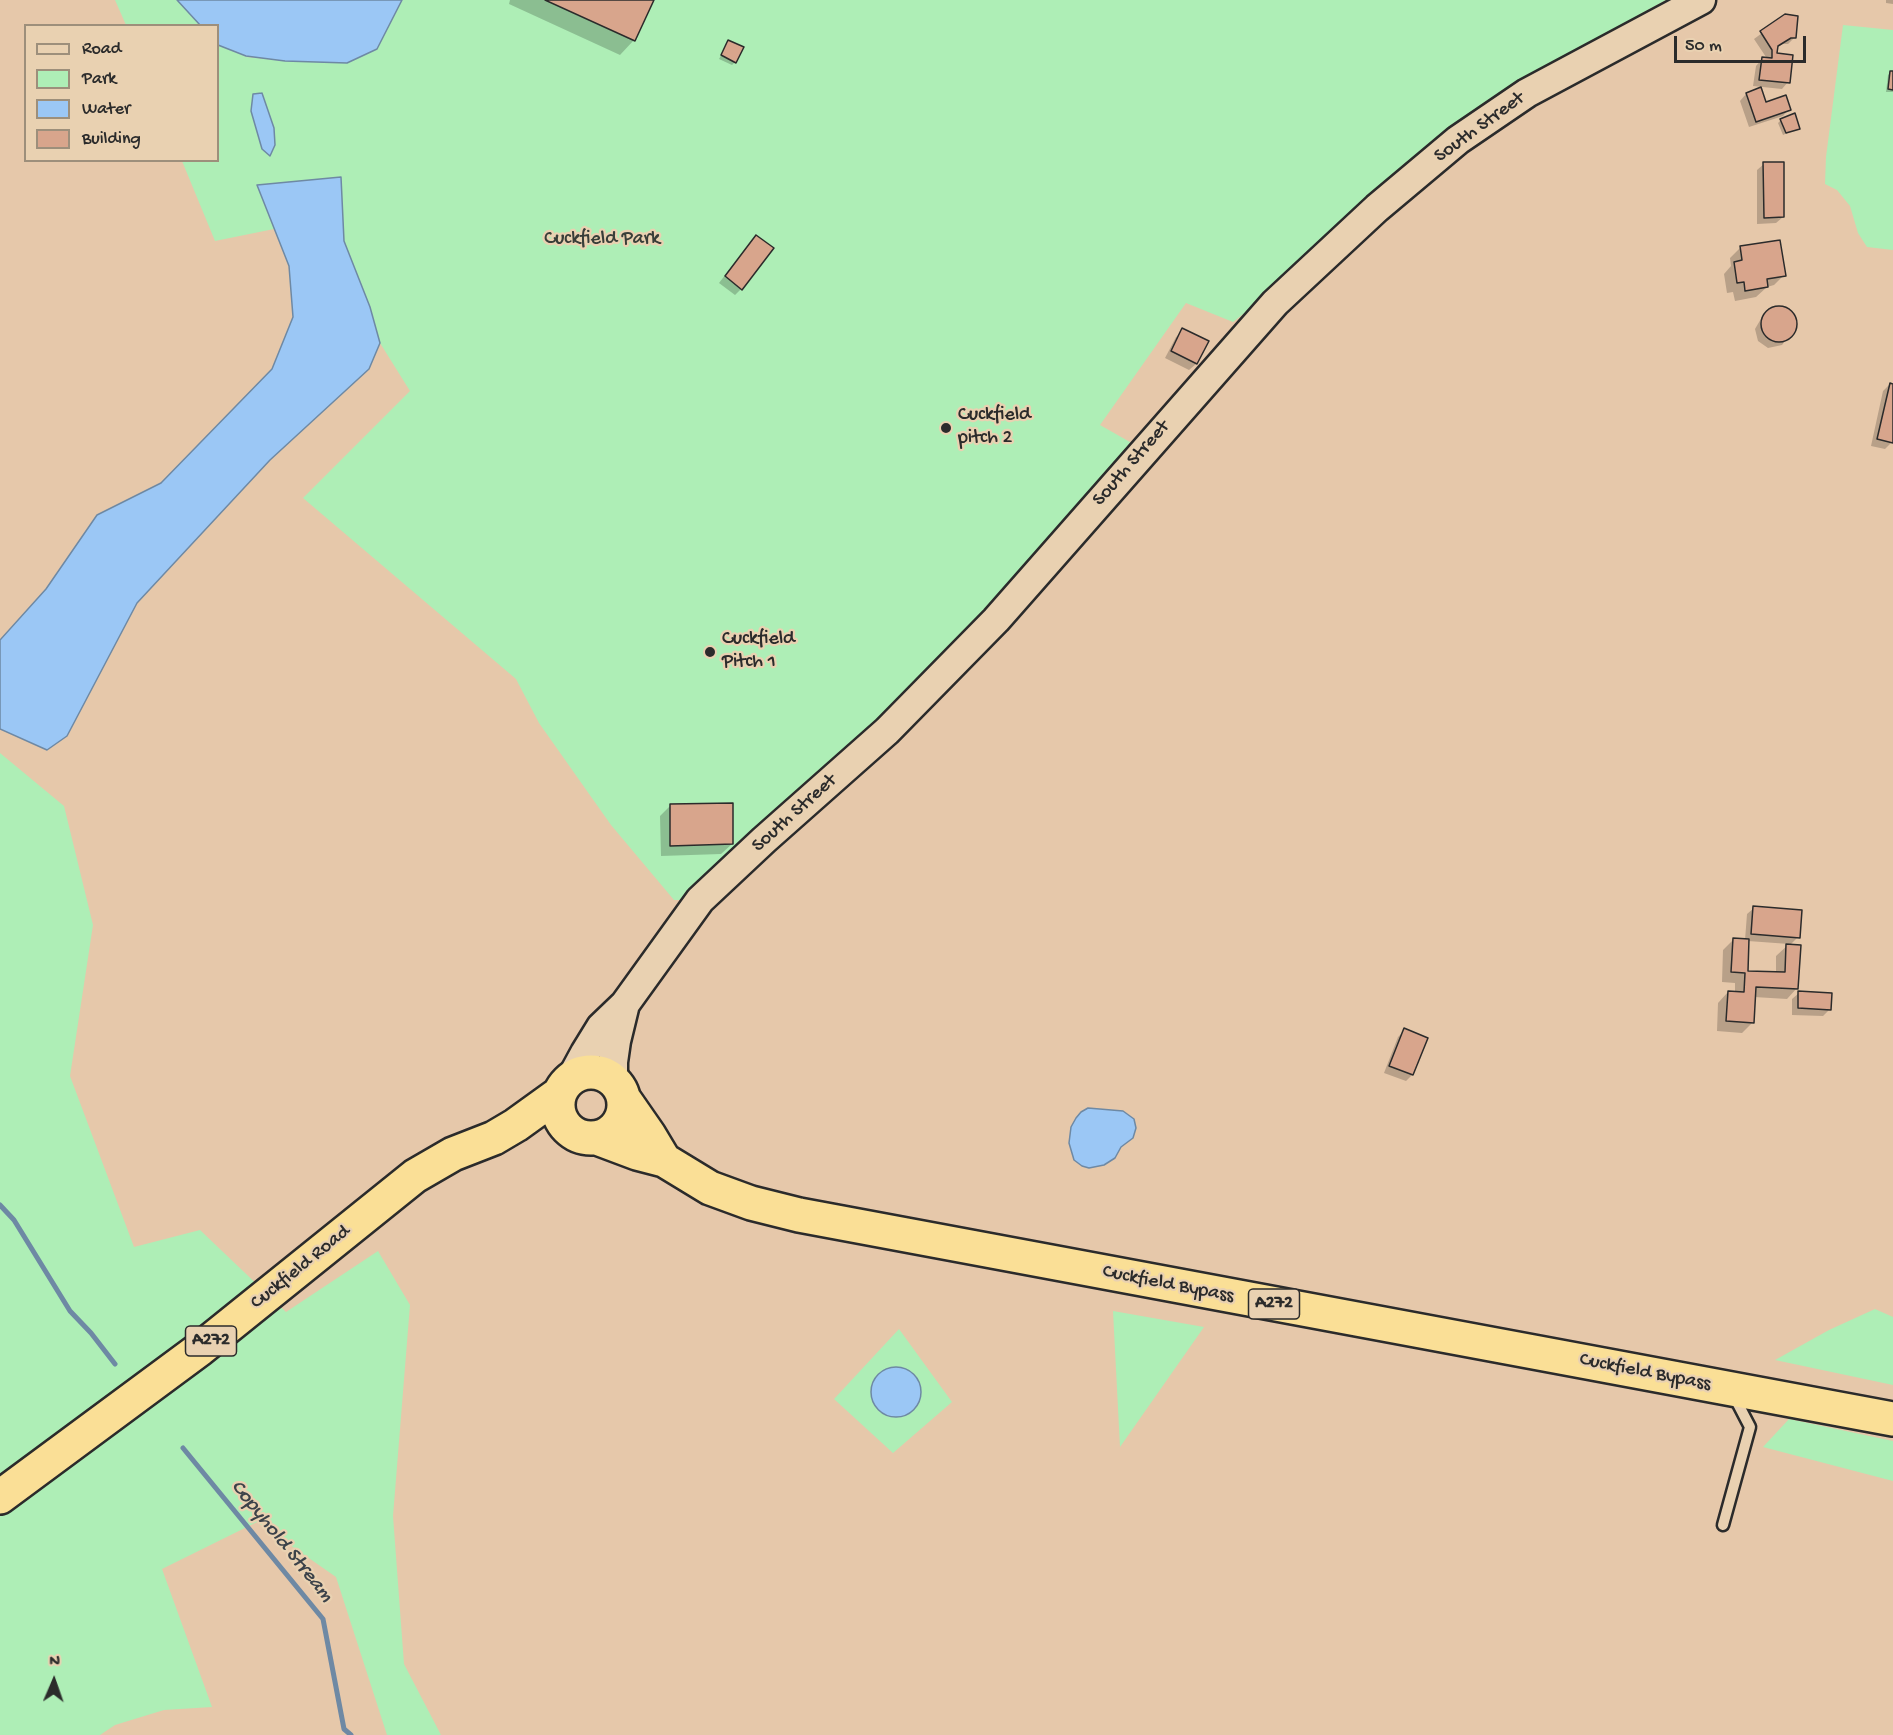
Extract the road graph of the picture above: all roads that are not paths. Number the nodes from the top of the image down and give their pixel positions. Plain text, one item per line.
1 (1701, 0) edge
2 (625, 1004) junction
3 (566, 1086) junction
4 (618, 1089) junction
5 (586, 1137) junction
6 (494, 1138) junction
7 (664, 1160) junction
8 (1739, 1391) junction
9 (1893, 1419) edge
10 (0, 1497) edge
11 (1723, 1525) dead end

1 - 2 main road, South Street
2 - 3 main road, South Street
2 - 4 main road, South Street
3 - 4 highway
3 - 5 highway
3 - 6 highway, Cuckfield Road / A272
4 - 5 highway
4 - 7 highway, Cuckfield Bypass / A272
5 - 6 highway, Cuckfield Road / A272
5 - 7 highway, Cuckfield Bypass / A272
6 - 10 highway, Cuckfield Road / A272
7 - 8 highway, Cuckfield Bypass / A272
8 - 9 highway, Cuckfield Bypass / A272
8 - 11 lane

